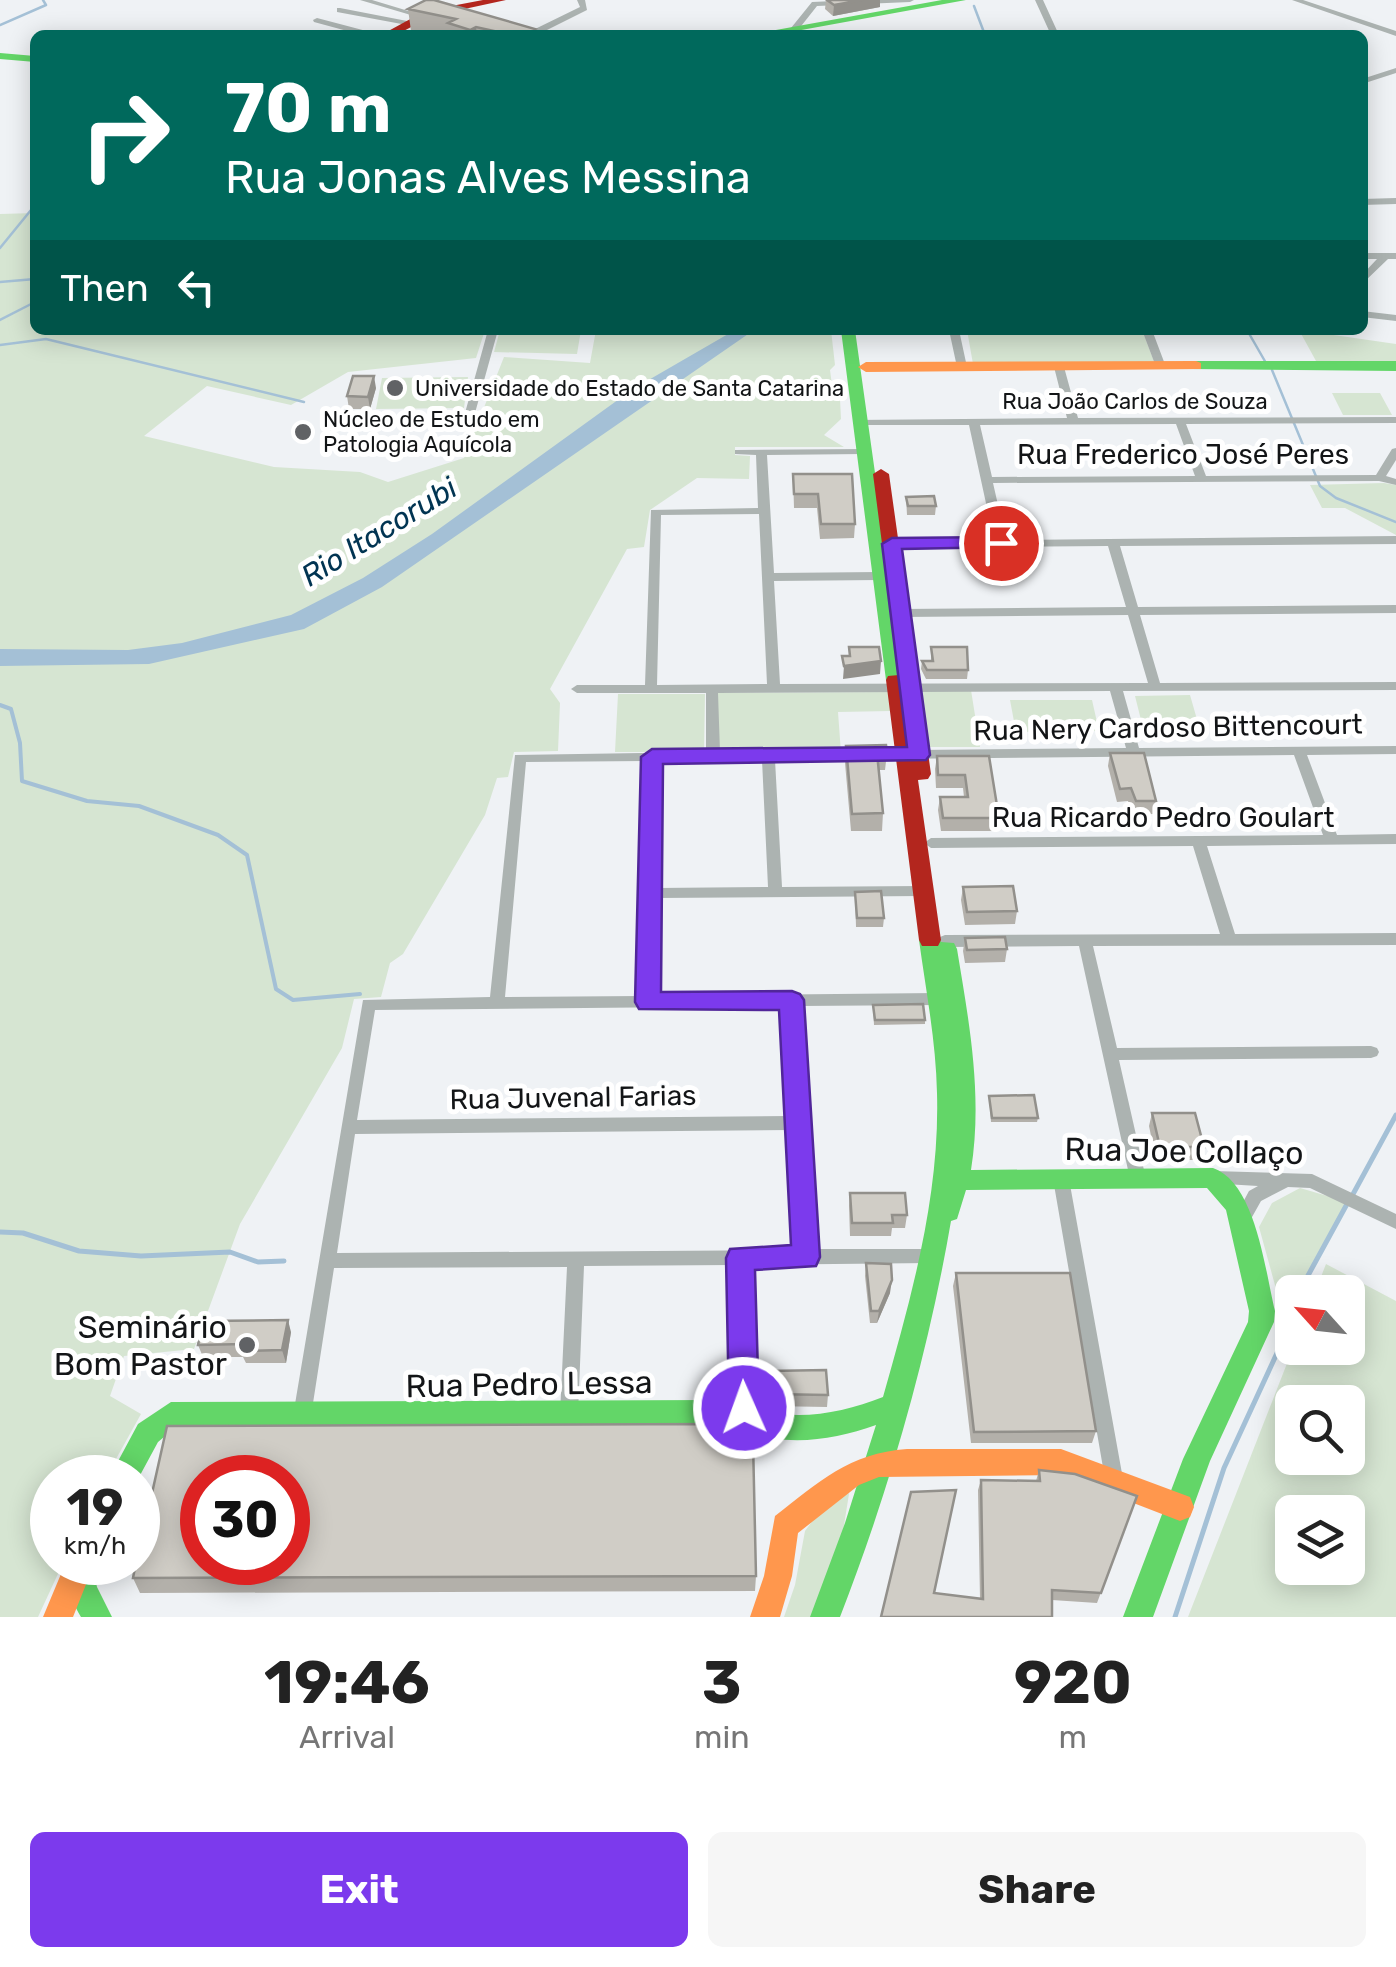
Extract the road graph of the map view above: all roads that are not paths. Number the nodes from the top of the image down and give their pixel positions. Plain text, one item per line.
1 (364, 0) edge
2 (501, 0) edge
3 (581, 0) edge
4 (910, 0) edge
5 (963, 0) edge
6 (1039, 0) edge
7 (1296, 0) edge
8 (1310, 0) edge
9 (340, 10) dead end
10 (429, 13) edge
11 (317, 20) dead end
12 (354, 30) edge
13 (397, 30) edge
14 (540, 30) edge
15 (801, 30) edge
16 (1053, 30) edge
17 (1396, 31) edge
18 (0, 56) edge
19 (30, 59) edge
20 (1396, 70) edge
21 (1368, 80) edge
22 (1396, 201) edge
23 (1368, 202) edge
24 (1391, 256) edge
25 (1368, 276) edge
26 (492, 335) edge
27 (849, 335) edge
28 (861, 335) edge
29 (955, 335) edge
30 (1149, 335) edge
31 (1396, 366) edge
32 (859, 367) junction
33 (962, 367) junction
34 (1059, 367) junction
35 (1161, 367) junction
36 (470, 413) dead end
37 (1396, 420) edge
38 (1073, 421) junction
39 (1180, 421) junction
40 (866, 422) junction
41 (974, 422) junction
42 (863, 451) junction
43 (1396, 451) edge
44 (739, 452) dead end
45 (761, 452) junction
46 (1201, 478) junction
47 (1378, 478) junction
48 (987, 480) junction
49 (1396, 482) edge
50 (764, 511) junction
51 (1396, 540) edge
52 (1113, 542) junction
53 (1001, 543) junction
54 (892, 544) junction
55 (879, 576) junction
56 (768, 577) junction
57 (1396, 609) edge
58 (1133, 611) junction
59 (902, 613) junction
60 (902, 686) junction
61 (1115, 686) junction
62 (1155, 686) junction
63 (1396, 686) edge
64 (774, 687) junction
65 (651, 688) junction
66 (712, 688) junction
67 (577, 689) dead end
68 (1396, 750) edge
69 (1299, 751) junction
70 (1134, 753) junction
71 (911, 755) junction
72 (713, 756) junction
73 (768, 756) junction
74 (652, 757) junction
75 (1396, 839) edge
76 (1332, 840) junction
77 (1199, 841) junction
78 (931, 844) junction
79 (922, 891) junction
80 (775, 892) junction
81 (650, 893) junction
82 (1396, 939) edge
83 (1084, 940) junction
84 (1229, 940) junction
85 (945, 941) junction
86 (938, 999) junction
87 (792, 1000) junction
88 (648, 1002) junction
89 (498, 1003) junction
90 (1372, 1052) dead end
91 (1110, 1054) junction
92 (798, 1123) junction
93 (348, 1127) junction
94 (1213, 1178) junction
95 (1291, 1178) junction
96 (1061, 1179) junction
97 (1138, 1179) junction
98 (963, 1180) junction
99 (1241, 1221) junction
100 (1396, 1222) edge
101 (938, 1234) junction
102 (932, 1256) junction
103 (806, 1257) junction
104 (740, 1258) junction
105 (576, 1259) junction
106 (327, 1262) junction
107 (894, 1405) junction
108 (569, 1414) junction
109 (744, 1414) junction
110 (302, 1416) junction
111 (137, 1455) edge
112 (879, 1464) junction
113 (1114, 1479) junction
114 (1180, 1507) junction
115 (72, 1585) edge
116 (82, 1585) edge
117 (58, 1617) edge
118 (97, 1617) edge
119 (765, 1617) edge
120 (825, 1617) edge
121 (1138, 1617) edge

1 - 10 street
2 - 10 main road
3 - 14 street
4 - 15 street
5 - 15 main road
6 - 16 street
7 - 17 street
8 - 17 street
9 - 10 street
10 - 13 main road
11 - 12 street
18 - 19 main road
20 - 21 street
22 - 23 street
24 - 25 street
26 - 36 street
27 - 32 main road
28 - 32 main road
29 - 33 street
30 - 35 street
31 - 35 main road
32 - 33 main road
32 - 40 main road
33 - 34 main road
34 - 35 main road
34 - 38 street
37 - 39 street, Rua João Carlos de Souza
38 - 39 street, Rua João Carlos de Souza
38 - 41 street, Rua João Carlos de Souza
39 - 46 street
40 - 41 street, Rua João Carlos de Souza
40 - 42 main road
40 - 54 main road
41 - 48 street
42 - 45 street
42 - 55 main road
43 - 47 street
44 - 45 street
45 - 50 street
46 - 47 street, Rua Frederico José Peres
46 - 48 street, Rua Frederico José Peres
47 - 49 street, Rua Frederico José Peres
48 - 53 street
50 - 56 street
50 - 65 street
51 - 52 street
52 - 53 street
52 - 58 street
53 - 54 street
54 - 59 main road
55 - 56 street
55 - 60 main road
56 - 64 street
57 - 58 street
58 - 59 street
58 - 62 street
59 - 60 main road
60 - 61 street
60 - 64 street
60 - 71 main road
61 - 62 street
61 - 70 street
62 - 63 street
64 - 66 street
65 - 66 street
65 - 67 street
66 - 72 street
68 - 69 street, Rua Nery Cardoso Bittencourt
69 - 70 street, Rua Nery Cardoso Bittencourt
69 - 76 street
70 - 71 street, Rua Nery Cardoso Bittencourt
71 - 73 street, Rua Nery Cardoso Bittencourt
71 - 78 main road
71 - 79 main road
72 - 73 street, Rua Nery Cardoso Bittencourt
72 - 74 street, Rua Nery Cardoso Bittencourt
73 - 80 street
74 - 81 street
74 - 89 street, Rua Nery Cardoso Bittencourt
75 - 76 street, Rua Ricardo Pedro Goulart
76 - 77 street, Rua Ricardo Pedro Goulart
77 - 78 street, Rua Ricardo Pedro Goulart
77 - 84 street
78 - 85 main road
79 - 80 street
79 - 86 main road
80 - 81 street
81 - 88 street
82 - 84 street
83 - 84 street
83 - 85 street
83 - 91 street
85 - 98 main road
86 - 87 street
86 - 101 main road
87 - 88 street
87 - 92 street
88 - 89 street
89 - 93 street
90 - 91 street
91 - 97 street
92 - 93 street, Rua Juvenal Farias
92 - 103 street
93 - 106 street
94 - 95 street, Rua Joe Collaço
94 - 97 main road, Rua Joe Collaço
94 - 99 main road
95 - 99 street
95 - 100 street, Rua Joe Collaço
96 - 97 main road, Rua Joe Collaço
96 - 98 main road, Rua Joe Collaço
96 - 113 street
98 - 101 main road
99 - 114 main road
101 - 102 main road
102 - 103 street
102 - 107 main road
103 - 104 street
104 - 105 street
104 - 109 street
105 - 106 street
105 - 108 street
106 - 110 street
107 - 109 main road, Rua Pedro Lessa
107 - 112 main road
108 - 109 main road, Rua Pedro Lessa
108 - 110 main road, Rua Pedro Lessa
110 - 111 main road, Rua Pedro Lessa
112 - 113 main road
112 - 119 main road
112 - 120 main road
113 - 114 main road
114 - 121 main road
115 - 117 main road
116 - 118 main road

